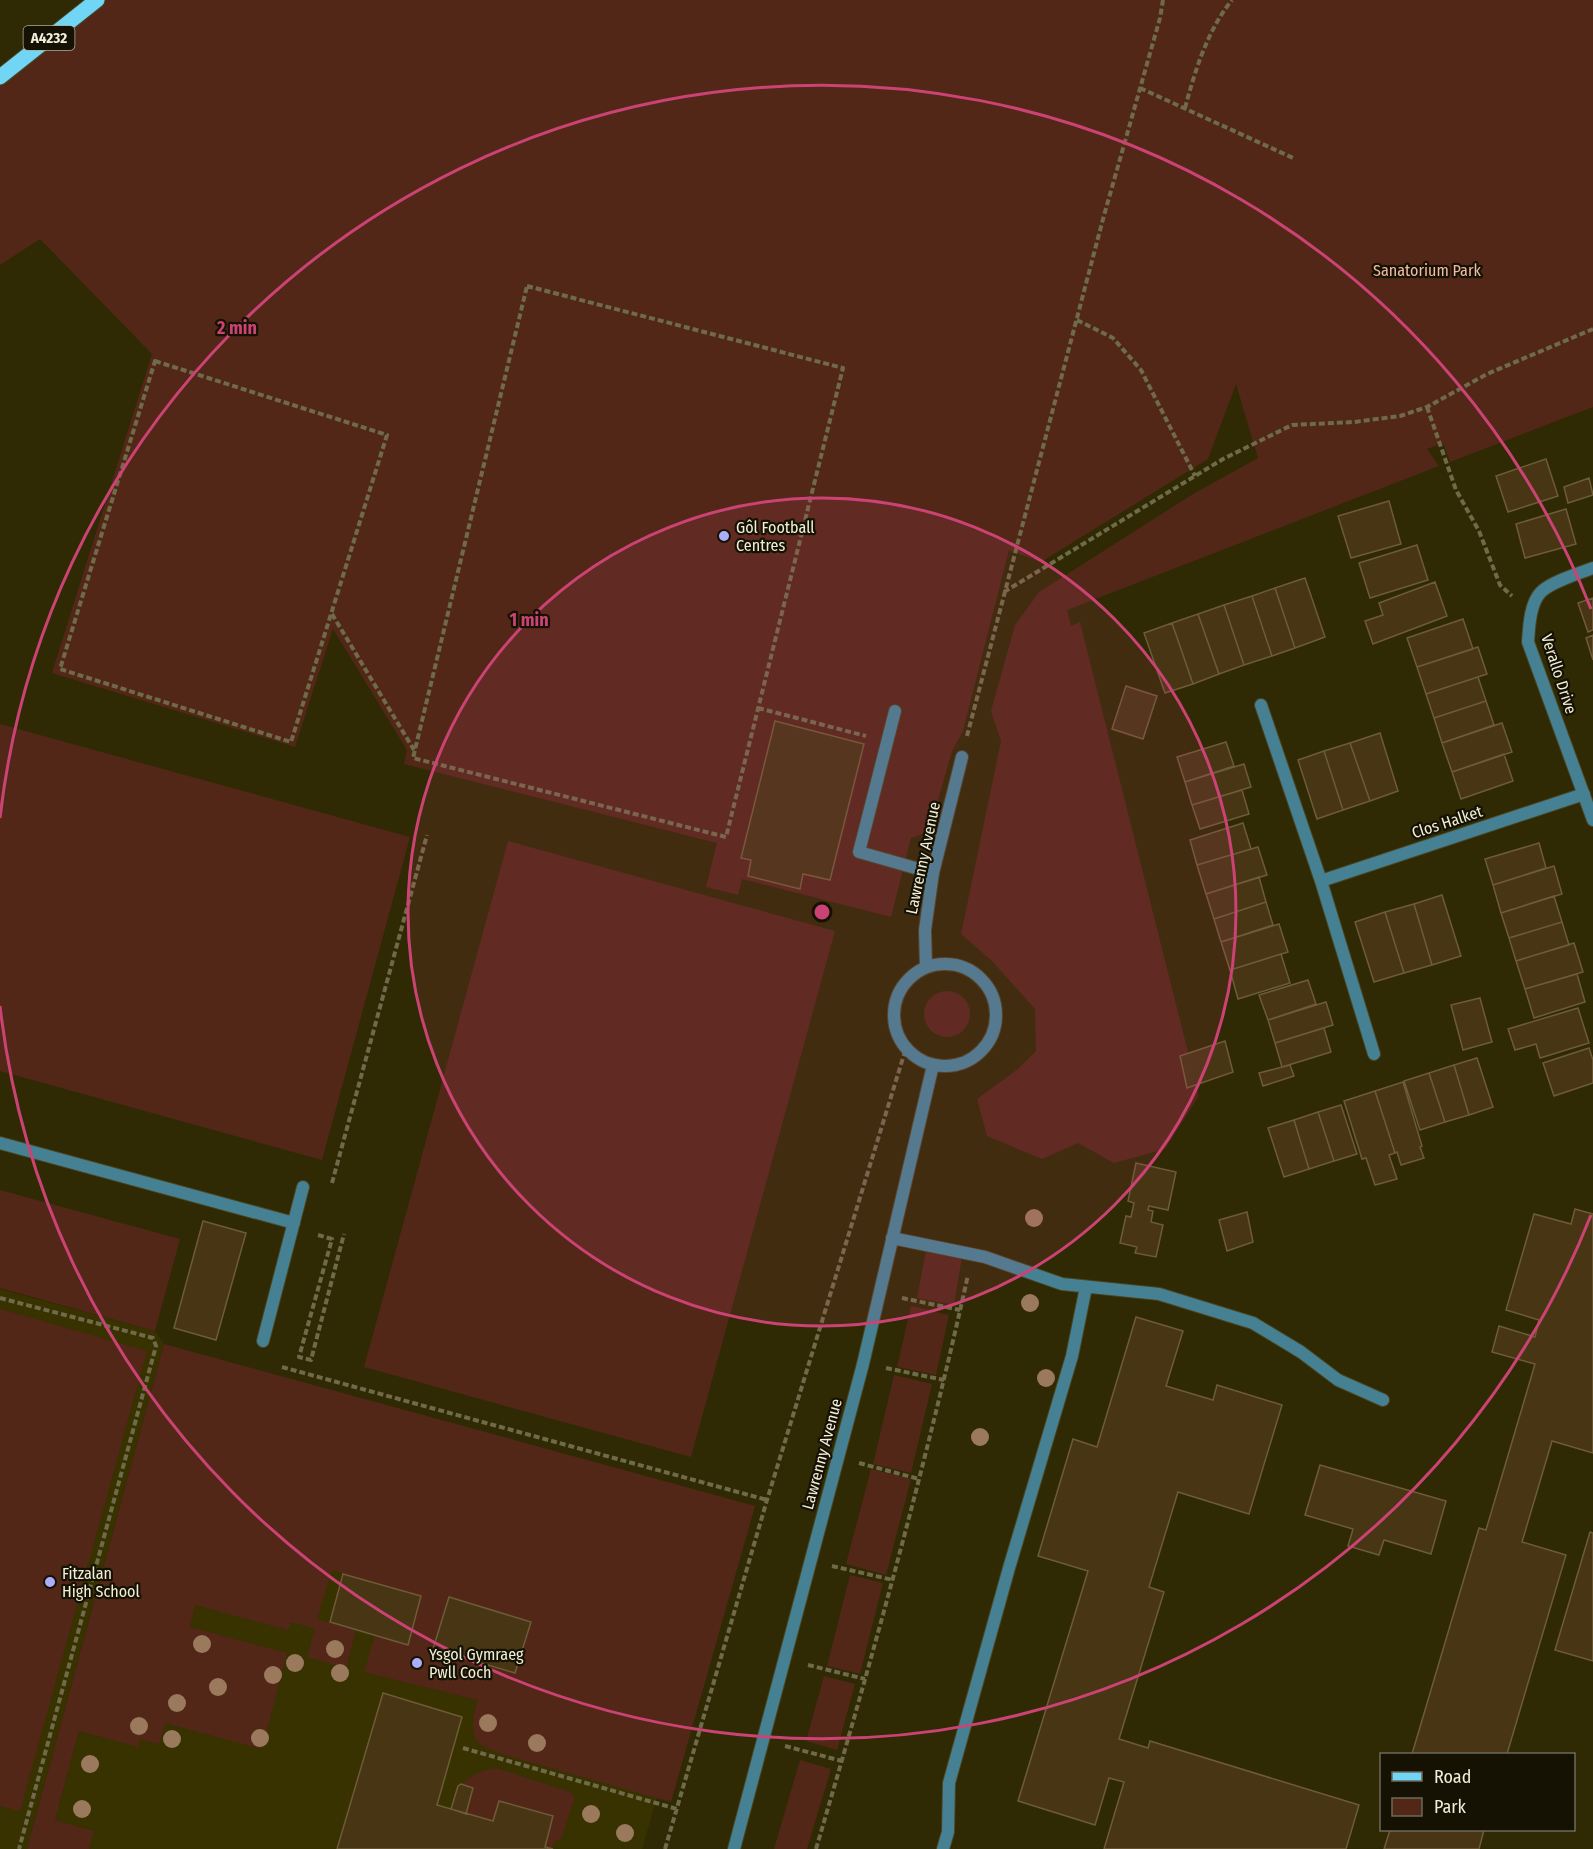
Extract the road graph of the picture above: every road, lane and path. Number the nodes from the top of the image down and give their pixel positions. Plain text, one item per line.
1 (97, 0) edge
2 (1163, 0) edge
3 (1232, 0) edge
4 (0, 77) edge
5 (1140, 88) junction
6 (1185, 108) junction
7 (1293, 158) dead end
8 (1077, 320) junction
9 (1593, 330) edge
10 (1427, 407) junction
11 (1195, 476) junction
12 (1593, 568) edge
13 (1004, 592) junction
14 (1534, 606) junction
15 (332, 614) junction
16 (1261, 705) dead end
17 (758, 708) junction
18 (895, 711) dead end
19 (887, 742) junction
20 (414, 751) junction
21 (962, 757) joint
22 (1584, 795) junction
23 (1593, 820) edge
24 (427, 835) dead end
25 (933, 873) junction
26 (1321, 881) junction
27 (926, 967) junction
28 (906, 1048) junction
29 (1374, 1054) dead end
30 (933, 1065) junction
31 (0, 1143) edge
32 (332, 1183) dead end
33 (303, 1187) dead end
34 (294, 1222) junction
35 (344, 1234) dead end
36 (318, 1236) dead end
37 (892, 1238) junction
38 (972, 1255) junction
39 (1086, 1287) junction
40 (879, 1294) junction
41 (0, 1298) edge
42 (960, 1310) junction
43 (263, 1341) dead end
44 (863, 1364) junction
45 (282, 1367) dead end
46 (944, 1380) junction
47 (1383, 1400) dead end
48 (838, 1458) junction
49 (919, 1479) junction
50 (767, 1500) junction
51 (811, 1561) junction
52 (892, 1581) junction
53 (785, 1659) junction
54 (865, 1679) junction
55 (763, 1740) junction
56 (464, 1748) dead end
57 (842, 1761) junction
58 (677, 1809) junction
59 (19, 1849) edge
60 (665, 1849) edge
61 (734, 1849) edge
62 (816, 1849) edge
63 (943, 1849) edge

1 - 4 main road, A4232
2 - 5 path
3 - 6 path
5 - 6 path
5 - 8 path
6 - 7 path
8 - 11 path
8 - 13 path
9 - 10 path
10 - 11 path
10 - 14 path
11 - 13 path
12 - 14 street
13 - 21 path
14 - 22 street, Verallo Drive
15 - 15 path
15 - 20 path
16 - 26 street
17 - 19 path
17 - 20 path
17 - 20 path
18 - 19 street
19 - 25 street
21 - 25 street, Lawrenny Avenue
22 - 23 street, Verallo Drive
22 - 26 street, Clos Halket
24 - 32 path
25 - 27 street, Lawrenny Avenue
26 - 29 street
27 - 28 street
27 - 30 street
28 - 30 street
28 - 50 path
30 - 37 street, Lawrenny Avenue
31 - 34 street
33 - 34 street
34 - 43 street
35 - 36 path
37 - 38 street
37 - 40 street, Lawrenny Avenue
38 - 39 street
38 - 42 path
39 - 47 street
39 - 63 street
40 - 42 path
40 - 44 street, Lawrenny Avenue
41 - 59 path
42 - 46 path
44 - 46 path
44 - 48 street, Lawrenny Avenue
45 - 50 path
46 - 49 path
48 - 49 path
48 - 51 street, Lawrenny Avenue
49 - 52 path
50 - 58 path
51 - 52 path
51 - 53 street, Lawrenny Avenue
52 - 54 path
53 - 54 path
53 - 55 street, Lawrenny Avenue
54 - 57 path
55 - 57 path
55 - 61 street, Lawrenny Avenue
56 - 58 path
57 - 62 path
58 - 60 path

